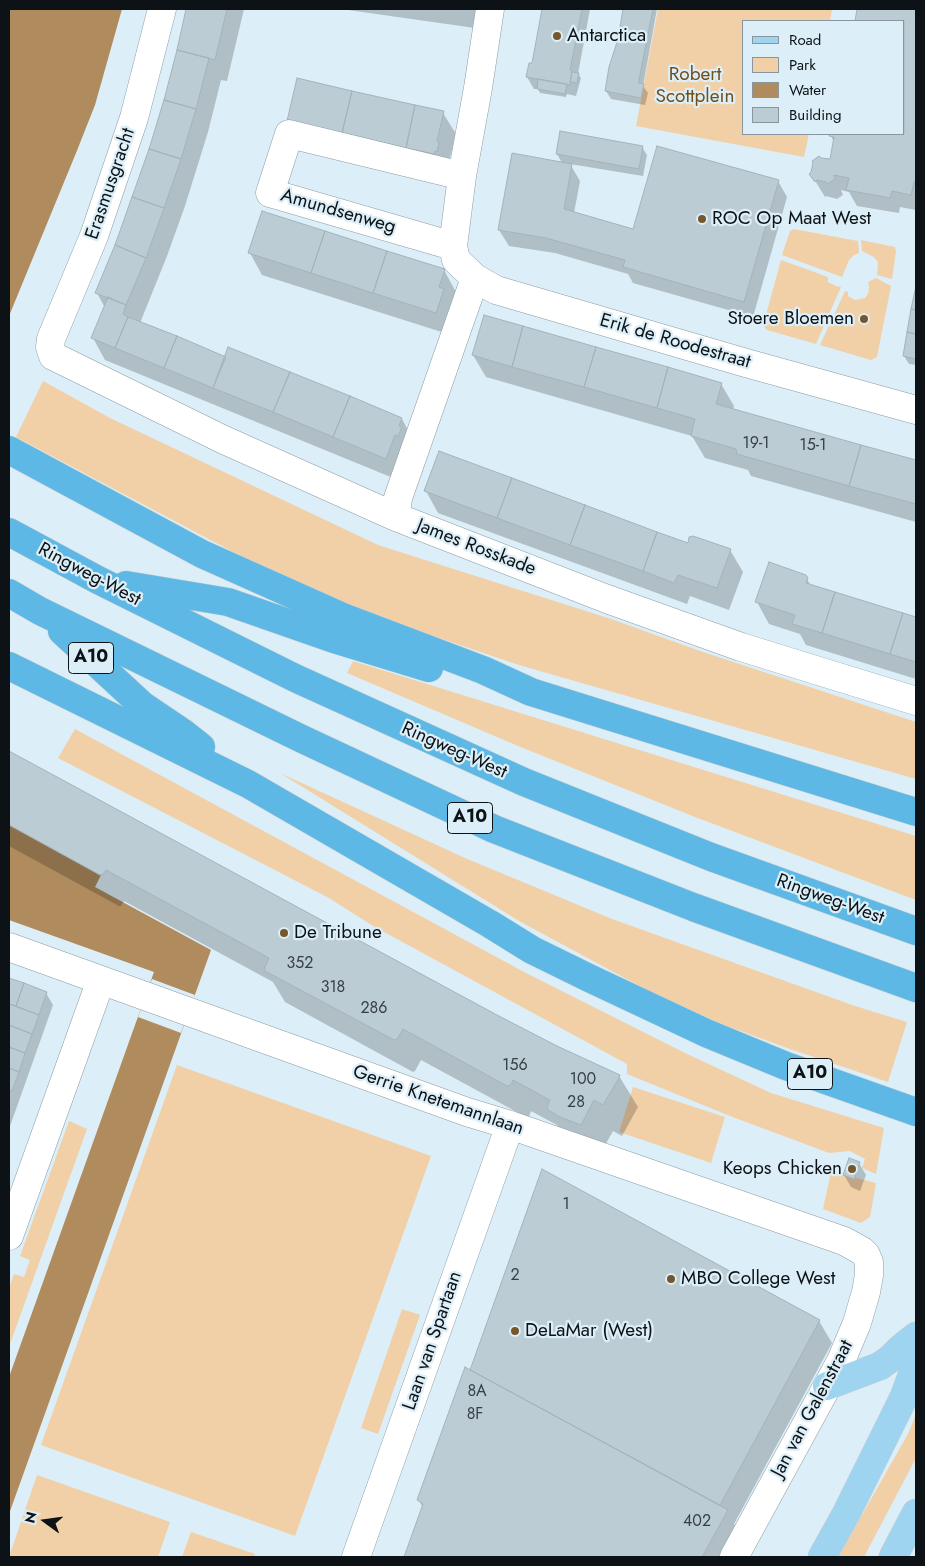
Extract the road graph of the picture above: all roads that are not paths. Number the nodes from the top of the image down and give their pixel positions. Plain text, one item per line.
1 (162, 9) edge
2 (490, 9) edge
3 (462, 176) junction
4 (453, 246) junction
5 (475, 278) junction
6 (52, 356) joint
7 (916, 410) edge
8 (9, 450) edge
9 (396, 517) junction
10 (9, 532) edge
11 (98, 580) junction
12 (9, 593) edge
13 (40, 611) junction
14 (9, 666) edge
15 (531, 692) junction
16 (916, 701) edge
17 (248, 784) junction
18 (916, 812) edge
19 (916, 931) edge
20 (9, 947) edge
21 (100, 980) junction
22 (916, 988) edge
23 (916, 1112) edge
24 (510, 1126) junction
25 (9, 1236) edge
26 (866, 1255) joint
27 (916, 1336) edge
28 (916, 1364) edge
29 (827, 1386) junction
30 (916, 1513) edge
31 (356, 1557) edge
32 (734, 1557) edge
33 (822, 1557) edge
34 (893, 1557) edge

1 - 6 street, Erasmusgracht
2 - 3 street
3 - 4 street
3 - 4 street, Amundsenweg
4 - 5 street, Erik de Roodestraat
5 - 7 street, Erik de Roodestraat
5 - 9 street
6 - 9 street, James Rosskade
8 - 15 highway
9 - 16 street, James Rosskade
10 - 11 highway, Ringweg-West
11 - 15 highway
11 - 19 highway, Ringweg-West
12 - 13 highway, A10
13 - 17 highway, A10
13 - 22 highway, A10
14 - 17 highway, A10
15 - 18 highway
17 - 23 highway, A10
20 - 21 street, Gerrie Knetemannlaan
21 - 24 street, Gerrie Knetemannlaan
21 - 25 street
24 - 26 street, Gerrie Knetemannlaan
24 - 31 street, Laan van Spartaan
26 - 29 street, Jan van Galenstraat
27 - 29 main road
28 - 33 main road
29 - 32 street, Jan van Galenstraat
30 - 34 main road

